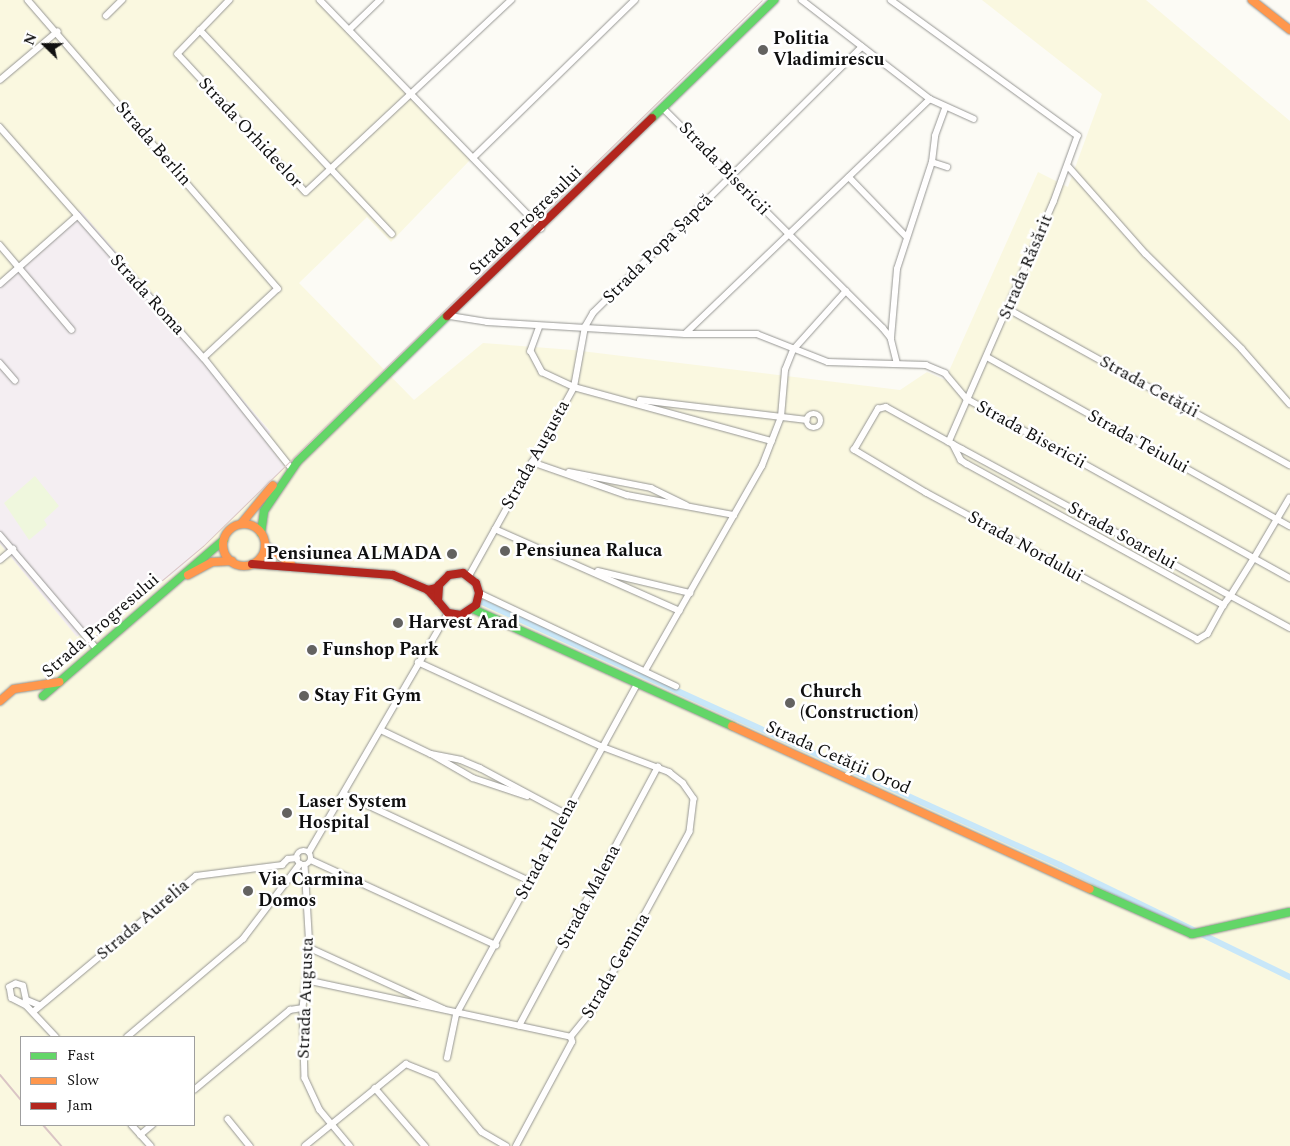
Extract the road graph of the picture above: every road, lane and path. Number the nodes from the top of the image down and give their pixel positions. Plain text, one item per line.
1 (28, 0) edge
2 (122, 0) edge
3 (230, 0) edge
4 (320, 0) edge
5 (380, 0) edge
6 (511, 0) edge
7 (635, 0) edge
8 (774, 0) edge
9 (802, 0) edge
10 (891, 0) edge
11 (1252, 0) edge
12 (106, 16) dead end
13 (200, 30) junction
14 (349, 30) junction
15 (1290, 30) edge
16 (56, 32) junction
17 (862, 47) junction
18 (0, 80) edge
19 (413, 94) junction
20 (930, 99) junction
21 (663, 108) junction
22 (944, 108) junction
23 (974, 119) dead end
24 (0, 127) edge
25 (473, 158) junction
26 (932, 162) junction
27 (947, 167) dead end
28 (1069, 167) junction
29 (332, 169) junction
30 (730, 177) junction
31 (849, 177) junction
32 (77, 216) junction
33 (541, 228) junction
34 (392, 234) dead end
35 (788, 235) junction
36 (907, 237) junction
37 (0, 245) edge
38 (19, 267) junction
39 (0, 284) edge
40 (846, 291) junction
41 (1008, 309) junction
42 (450, 316) junction
43 (540, 326) junction
44 (585, 328) junction
45 (72, 330) dead end
46 (685, 334) junction
47 (890, 338) junction
48 (792, 350) junction
49 (986, 357) junction
50 (204, 358) junction
51 (897, 362) junction
52 (0, 363) edge
53 (15, 380) dead end
54 (574, 387) junction
55 (626, 399) junction
56 (967, 400) junction
57 (1290, 404) edge
58 (886, 406) joint
59 (780, 417) junction
60 (807, 420) dead end
61 (772, 441) junction
62 (951, 443) junction
63 (298, 461) junction
64 (532, 462) junction
65 (1290, 465) edge
66 (290, 466) junction
67 (564, 472) junction
68 (1290, 498) edge
69 (690, 507) junction
70 (734, 515) junction
71 (1277, 519) junction
72 (241, 524) junction
73 (1290, 526) edge
74 (495, 529) junction
75 (261, 533) junction
76 (0, 535) edge
77 (224, 540) junction
78 (1132, 541) junction
79 (265, 545) junction
80 (13, 550) junction
81 (1126, 552) junction
82 (1254, 559) junction
83 (0, 560) edge
84 (232, 561) junction
85 (252, 564) junction
86 (291, 564) junction
87 (584, 567) junction
88 (470, 576) junction
89 (1290, 578) edge
90 (178, 580) junction
91 (439, 585) junction
92 (428, 590) junction
93 (479, 593) junction
94 (690, 593) junction
95 (1230, 596) junction
96 (438, 601) junction
97 (1224, 605) junction
98 (473, 609) junction
99 (680, 611) junction
100 (448, 613) junction
101 (1290, 628) edge
102 (97, 649) junction
103 (418, 662) junction
104 (645, 671) junction
105 (59, 682) junction
106 (637, 684) junction
107 (676, 686) dead end
108 (42, 696) dead end
109 (0, 701) edge
110 (380, 730) junction
111 (602, 747) junction
112 (431, 754) junction
113 (658, 768) junction
114 (344, 794) junction
115 (527, 796) junction
116 (566, 814) junction
117 (309, 852) junction
118 (311, 860) junction
119 (301, 862) junction
120 (530, 881) junction
121 (1290, 912) edge
122 (496, 945) junction
123 (310, 948) junction
124 (306, 980) junction
125 (40, 1006) junction
126 (303, 1008) junction
127 (33, 1012) junction
128 (456, 1014) junction
129 (519, 1026) junction
130 (55, 1036) edge
131 (128, 1036) edge
132 (571, 1037) junction
133 (447, 1058) dead end
134 (376, 1088) junction
135 (195, 1089) edge
136 (228, 1119) dead end
137 (332, 1125) junction
138 (133, 1126) edge
139 (151, 1126) edge
140 (140, 1135) junction
141 (151, 1146) edge
142 (250, 1146) edge
143 (305, 1146) edge
144 (350, 1146) edge
145 (424, 1146) edge
146 (506, 1146) edge
147 (516, 1146) edge

1 - 16 street, Strada Berlin
2 - 12 street
3 - 13 street
4 - 14 street
5 - 14 street
6 - 19 street, Strada Orhideelor
7 - 25 street
8 - 21 main road, Strada Progresului
9 - 17 street
10 - 28 street, Strada Răsărit
11 - 15 main road
13 - 29 street
13 - 29 street, Strada Orhideelor
14 - 19 street
16 - 18 street
16 - 50 street, Strada Berlin
17 - 20 street
17 - 30 street, Strada Popa Șapcă
19 - 25 street
19 - 29 street, Strada Orhideelor
20 - 22 street
20 - 31 street
21 - 30 street, Strada Bisericii
21 - 33 main road, Strada Progresului
22 - 23 street
22 - 26 street
24 - 32 street, Strada Roma
25 - 33 street
26 - 27 street
26 - 36 street
28 - 41 street, Strada Răsărit
28 - 57 street
29 - 34 street
30 - 35 street, Strada Bisericii
30 - 44 street, Strada Popa Șapcă
31 - 35 street
31 - 36 street
32 - 38 street
32 - 50 street, Strada Roma
33 - 42 main road, Strada Progresului
35 - 40 street, Strada Bisericii
35 - 46 street
36 - 47 street
37 - 38 street
38 - 39 street
38 - 45 street
40 - 47 street, Strada Bisericii
40 - 48 street
41 - 49 street, Strada Răsărit
41 - 65 street, Strada Cetății
42 - 43 street
42 - 63 main road, Strada Progresului
43 - 44 street
43 - 54 street
44 - 46 street
44 - 54 street, Strada Augusta
46 - 48 street
47 - 51 street, Strada Bisericii
48 - 51 street
48 - 59 street
49 - 56 street, Strada Răsărit
49 - 71 street, Strada Teiului
50 - 66 street, Strada Roma
51 - 56 street, Strada Bisericii
52 - 53 street
54 - 55 street
54 - 64 street, Strada Augusta
55 - 59 street
55 - 61 street
56 - 62 street, Strada Răsărit
56 - 82 street, Strada Bisericii
58 - 62 street, Strada Soarelui
58 - 97 street, Strada Nordului
59 - 60 street
59 - 61 street
61 - 70 street
62 - 78 street, Strada Soarelui
62 - 81 street, Strada Soarelui
63 - 66 main road, Strada Progresului
63 - 75 main road, Strada Progresului
64 - 67 street
64 - 74 street, Strada Augusta
66 - 72 main road, Strada Progresului
67 - 69 street
67 - 69 street
68 - 71 street, Strada Nordului
69 - 70 street
70 - 94 street
71 - 73 street, Strada Teiului
71 - 82 street, Strada Nordului
72 - 75 main road
72 - 77 main road
74 - 87 street
74 - 88 street, Strada Augusta
75 - 79 main road
76 - 80 street
77 - 84 main road
77 - 90 main road, Strada Progresului
78 - 81 street
78 - 95 street, Strada Soarelui
79 - 85 main road
79 - 86 main road
80 - 83 street
80 - 102 street
81 - 97 street, Strada Soarelui
82 - 89 street, Strada Bisericii
82 - 95 street, Strada Nordului
84 - 85 main road
84 - 90 main road, Strada Progresului
85 - 86 main road
86 - 92 main road
87 - 94 street
87 - 99 street
88 - 91 main road
88 - 93 main road
90 - 102 main road, Strada Progresului
91 - 92 main road
91 - 96 main road
92 - 96 main road
93 - 98 main road
93 - 104 street
94 - 99 street
95 - 97 street, Strada Nordului
95 - 101 street, Strada Soarelui
96 - 100 main road
98 - 100 main road
98 - 106 main road, Strada Cetății Orod
99 - 104 street
100 - 103 street
102 - 105 main road, Strada Progresului
103 - 110 street
103 - 111 street, Strada Gemina
104 - 107 street
105 - 108 main road, Strada Progresului
105 - 109 main road
106 - 111 street, Strada Helena
106 - 121 main road, Strada Cetății Orod
110 - 112 street
110 - 114 street
111 - 113 street, Strada Gemina
111 - 116 street, Strada Helena
112 - 115 street
112 - 115 street
113 - 129 street, Strada Malena
113 - 132 street, Strada Gemina
114 - 117 street
114 - 120 street
115 - 116 street
116 - 120 street, Strada Helena
117 - 118 street
117 - 119 street
118 - 119 street
118 - 122 street
119 - 123 street, Strada Augusta
119 - 125 street, Strada Aurelia
119 - 131 street
120 - 122 street, Strada Helena
122 - 128 street, Strada Helena
123 - 124 street, Strada Augusta
123 - 128 street
124 - 126 street, Strada Augusta
124 - 128 street, Strada Gemina
125 - 127 street, Strada Aurelia
125 - 127 street
126 - 135 street
126 - 137 street, Strada Augusta
127 - 130 street
128 - 129 street, Strada Gemina
128 - 133 street, Strada Helena
129 - 132 street, Strada Gemina
132 - 147 street
134 - 137 street
134 - 145 street
134 - 146 street
136 - 142 street
137 - 143 street
137 - 144 street, Strada Augusta
138 - 140 street
139 - 140 street
140 - 141 street

